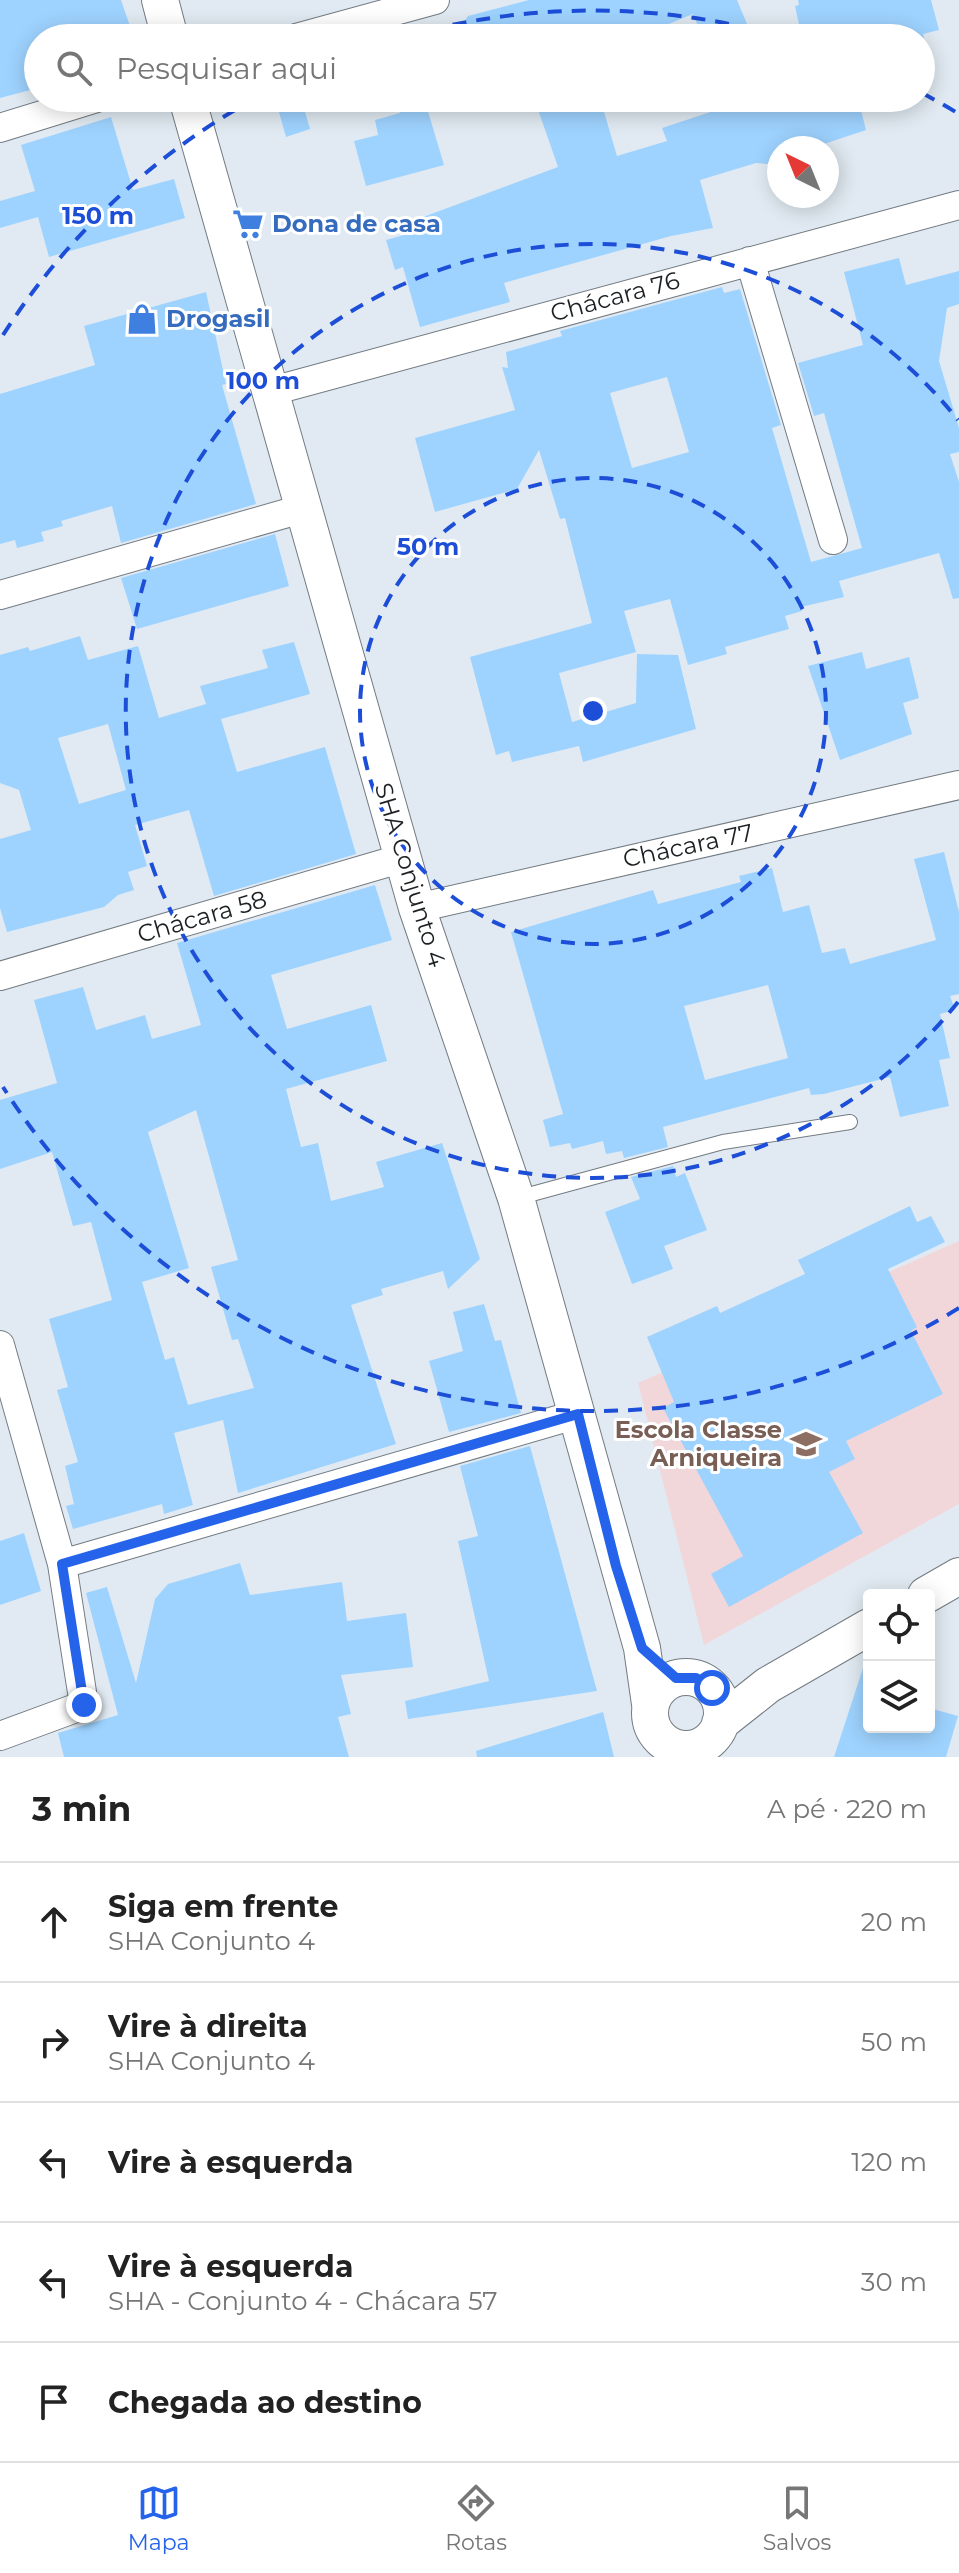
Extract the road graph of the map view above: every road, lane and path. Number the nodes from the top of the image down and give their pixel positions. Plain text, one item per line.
1 (160, 0) edge
2 (435, 0) edge
3 (166, 24) edge
4 (347, 24) edge
5 (52, 112) edge
6 (191, 112) edge
7 (0, 128) edge
8 (959, 205) edge
9 (750, 261) junction
10 (272, 391) junction
11 (305, 508) junction
12 (833, 540) dead end
13 (0, 595) edge
14 (959, 785) edge
15 (403, 858) junction
16 (417, 908) junction
17 (0, 976) edge
18 (850, 1122) dead end
19 (516, 1198) junction
20 (0, 1345) edge
21 (578, 1414) junction
22 (62, 1564) junction
23 (959, 1576) edge
24 (935, 1590) edge
25 (863, 1630) edge
26 (642, 1648) junction
27 (676, 1678) junction
28 (768, 1685) junction
29 (712, 1688) junction
30 (650, 1704) junction
31 (720, 1723) junction
32 (0, 1736) edge
33 (675, 1750) edge

1 - 3 street
2 - 4 street
5 - 7 street
6 - 10 street, SHA Conjunto 4
8 - 9 street, Chácara 76
9 - 10 street, Chácara 76
9 - 12 street
10 - 11 street, SHA Conjunto 4
11 - 13 street
11 - 15 street, SHA Conjunto 4
14 - 16 street, Chácara 77
15 - 16 street, SHA Conjunto 4
15 - 17 street, Chácara 58
16 - 19 street, SHA Conjunto 4
18 - 19 lane
19 - 21 street, SHA Conjunto 4
20 - 22 street
21 - 22 street
21 - 26 street, SHA Conjunto 4
22 - 32 street
23 - 24 street
25 - 28 street
26 - 27 street
26 - 30 street, SHA Conjunto 4
27 - 29 street
27 - 30 street
28 - 29 street
28 - 31 street
29 - 31 street
30 - 33 street
31 - 33 street

